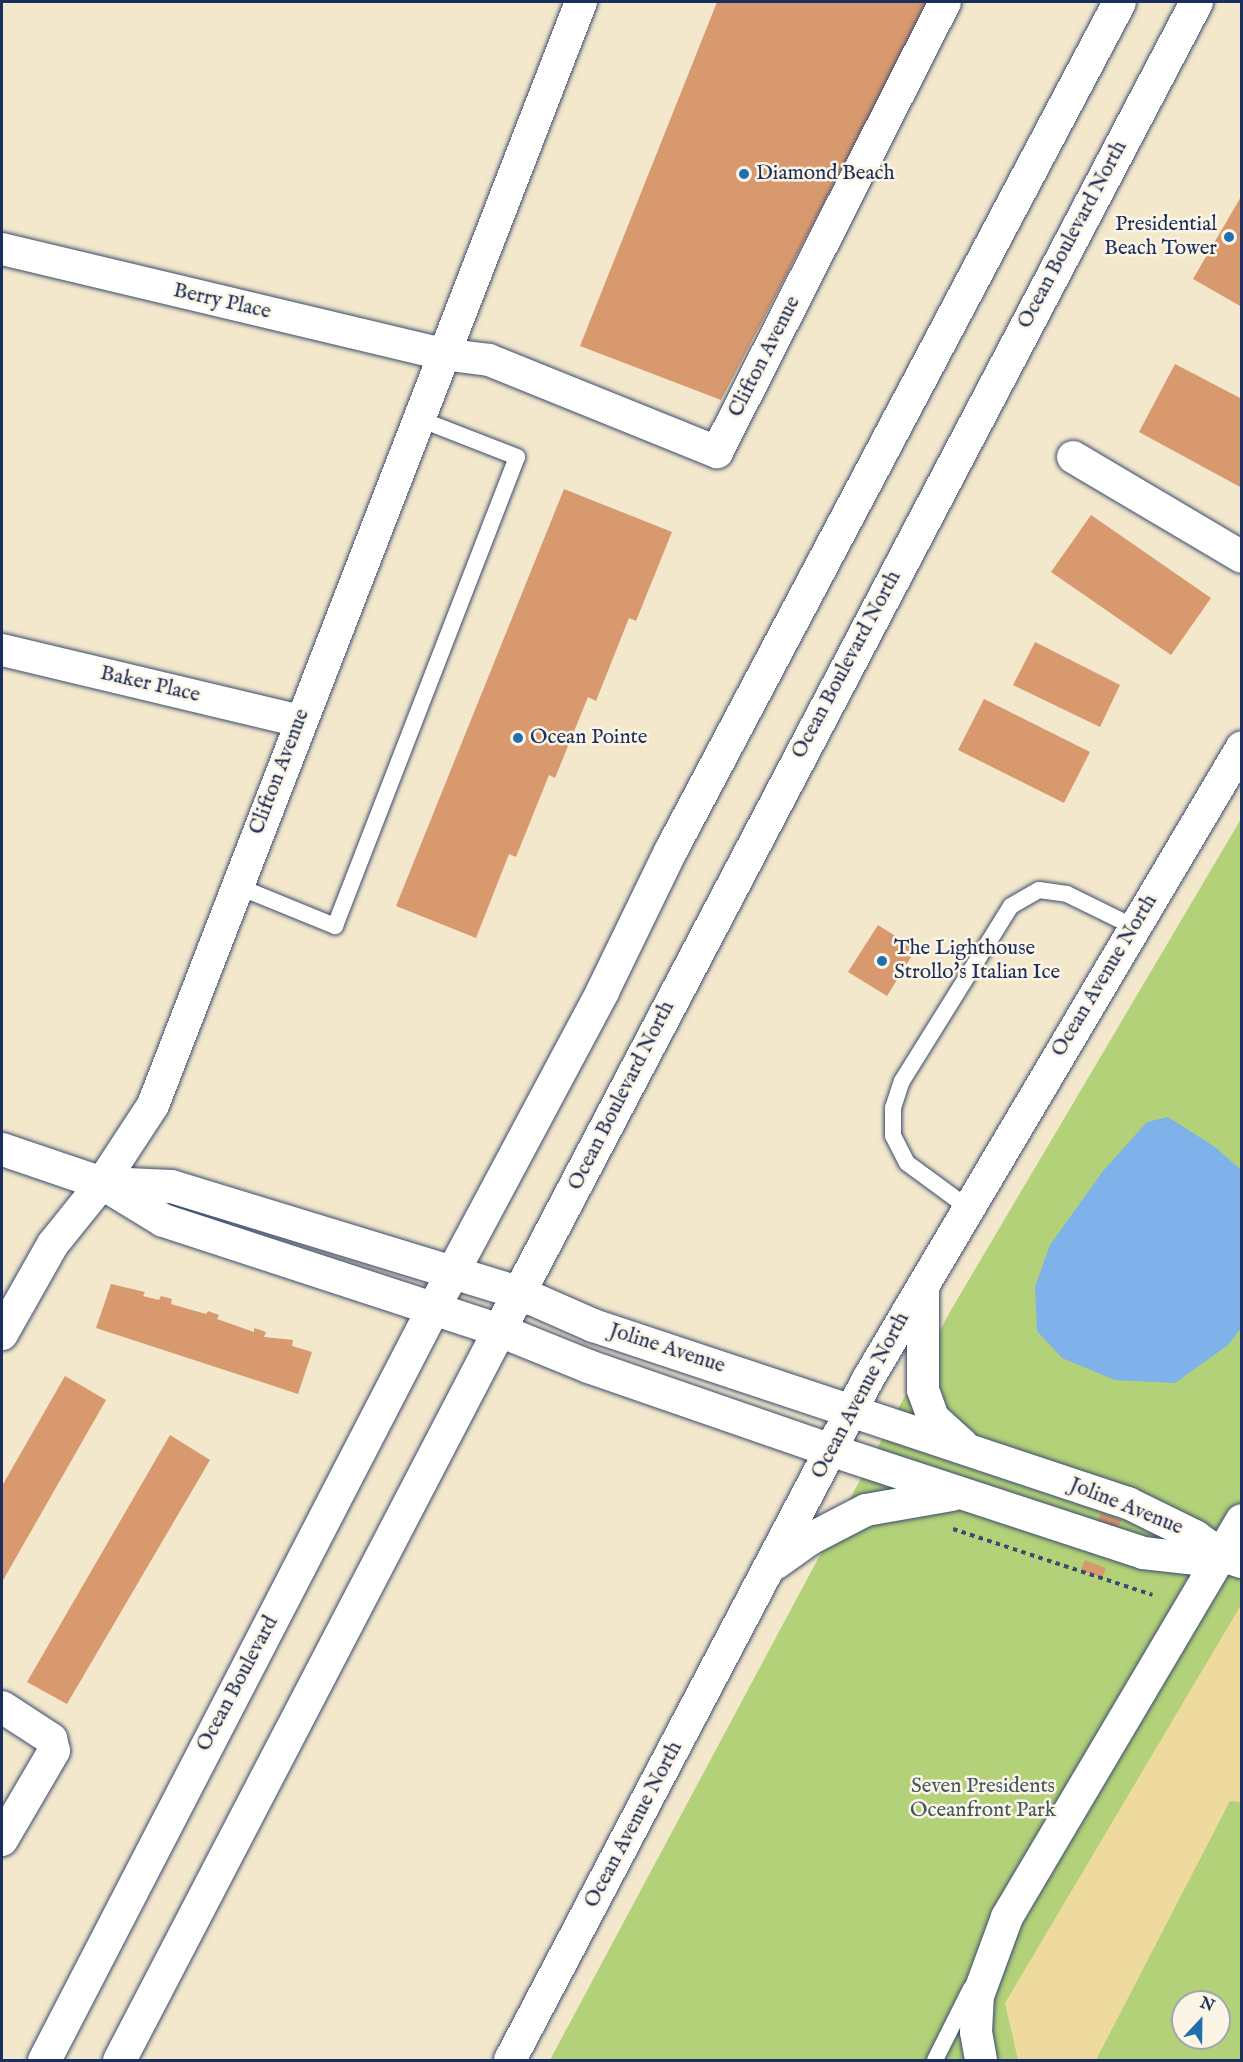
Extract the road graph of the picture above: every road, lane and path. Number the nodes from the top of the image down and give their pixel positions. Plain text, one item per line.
1 (581, 2) edge
2 (945, 2) edge
3 (1119, 2) edge
4 (1196, 2) edge
5 (2, 249) edge
6 (442, 354) junction
7 (417, 418) junction
8 (1073, 457) dead end
9 (1242, 556) edge
10 (2, 650) edge
11 (299, 721) junction
12 (1242, 747) edge
13 (237, 886) junction
14 (1134, 927) junction
15 (2, 1149) edge
16 (102, 1183) junction
17 (967, 1207) junction
18 (453, 1271) junction
19 (923, 1282) junction
20 (520, 1293) junction
21 (433, 1308) junction
22 (499, 1330) junction
23 (2, 1334) edge
24 (851, 1411) junction
25 (967, 1449) junction
26 (830, 1450) junction
27 (957, 1494) junction
28 (1242, 1520) edge
29 (941, 1525) dead end
30 (1231, 1559) edge
31 (770, 1568) junction
32 (1152, 1595) dead end
33 (2, 1707) edge
34 (2, 1840) edge
35 (1006, 1917) junction
36 (44, 2061) edge
37 (119, 2061) edge
38 (510, 2061) edge
39 (935, 2061) edge
40 (981, 2061) edge

1 - 6 street, Clifton Avenue
2 - 6 street, Clifton Avenue
3 - 18 main road
4 - 20 main road, Ocean Boulevard North
5 - 6 street, Berry Place
6 - 7 street, Clifton Avenue
7 - 11 street, Clifton Avenue
7 - 13 lane
8 - 9 street
10 - 11 street, Baker Place
11 - 13 street, Clifton Avenue
12 - 14 street, Ocean Avenue North
13 - 16 street, Clifton Avenue
14 - 17 street, Ocean Avenue North
14 - 17 lane
15 - 16 main road, Joline Avenue
16 - 18 main road, Joline Avenue
16 - 21 main road, Joline Avenue
16 - 23 street, Clifton Avenue
17 - 19 street, Ocean Avenue North
18 - 20 main road, Joline Avenue
18 - 21 main road
19 - 24 street, Ocean Avenue North
19 - 25 street
20 - 22 main road, Ocean Boulevard North
20 - 24 main road, Joline Avenue
21 - 22 main road, Joline Avenue
21 - 36 main road, Ocean Boulevard
22 - 26 main road, Joline Avenue
22 - 37 main road
24 - 25 street, Joline Avenue
24 - 26 street, Ocean Avenue North
25 - 30 street, Joline Avenue
26 - 27 street, Joline Avenue
26 - 31 street, Ocean Avenue North
27 - 30 street, Joline Avenue
27 - 31 street
28 - 30 street
29 - 32 path
30 - 35 street
31 - 38 street, Ocean Avenue North
33 - 34 street
35 - 39 lane
35 - 40 street

